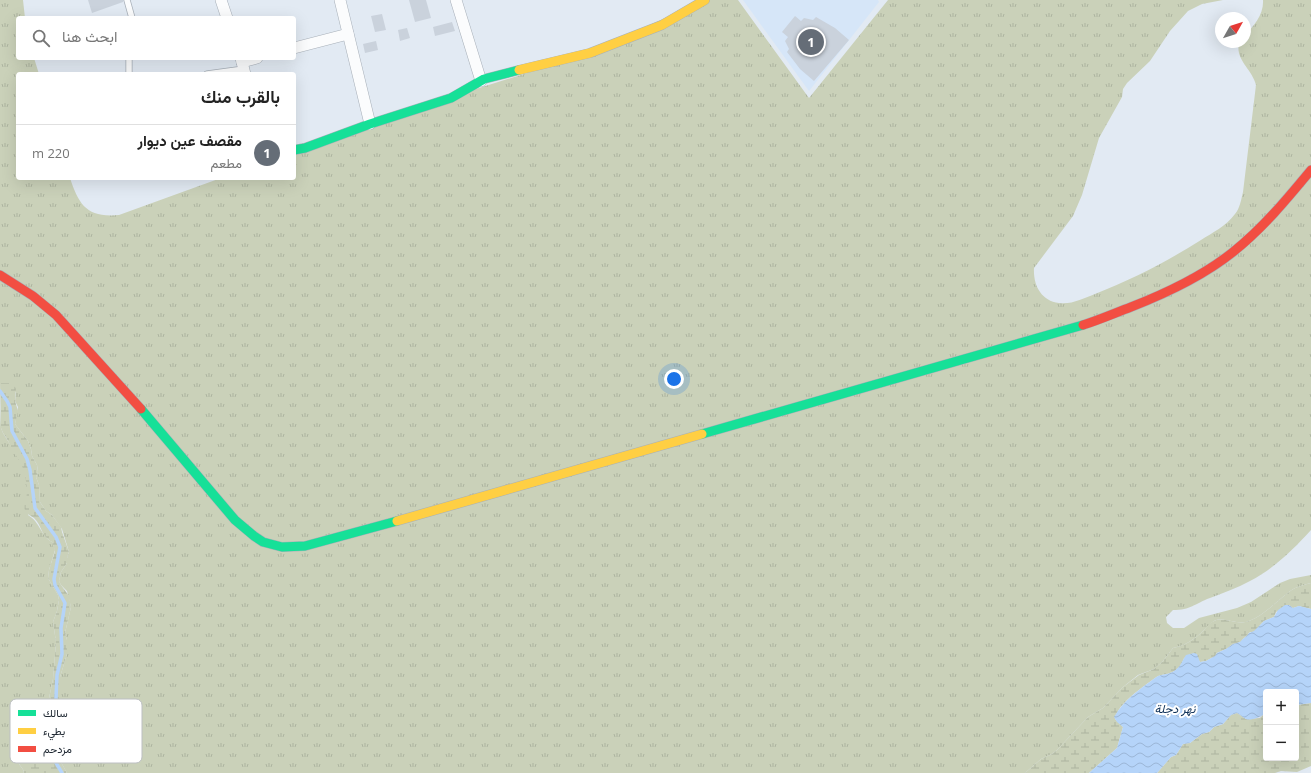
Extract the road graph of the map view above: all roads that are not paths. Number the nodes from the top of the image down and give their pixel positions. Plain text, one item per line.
1 (127, 0) edge
2 (221, 0) edge
3 (340, 0) edge
4 (456, 0) edge
5 (705, 0) edge
6 (131, 16) edge
7 (226, 16) edge
8 (348, 34) junction
9 (296, 47) edge
10 (130, 60) edge
11 (254, 60) edge
12 (243, 66) edge
13 (129, 72) edge
14 (216, 72) edge
15 (481, 81) junction
16 (370, 124) junction
17 (296, 150) edge
18 (1311, 170) edge
19 (0, 275) edge

1 - 6 lane
2 - 7 street
3 - 8 street
4 - 15 street
5 - 15 street
8 - 9 street
8 - 16 street
10 - 13 lane
11 - 12 street
12 - 14 lane
15 - 16 street
16 - 17 street
18 - 19 street

